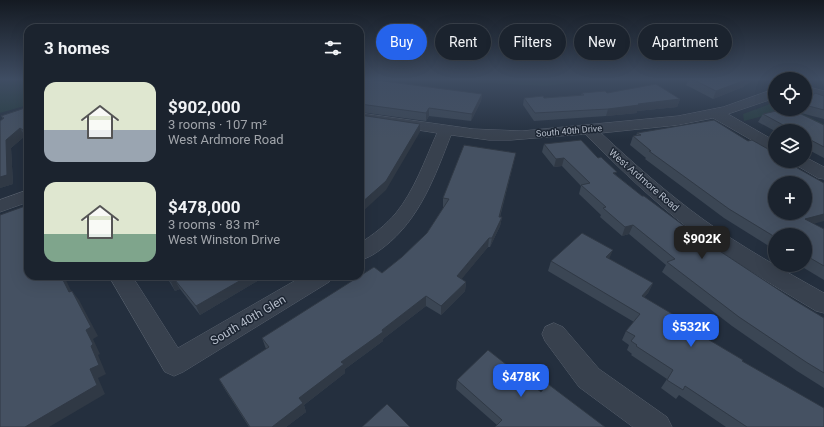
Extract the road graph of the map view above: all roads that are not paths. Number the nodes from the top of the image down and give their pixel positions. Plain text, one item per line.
1 (763, 99) edge
2 (715, 113) junction
3 (364, 118) edge
4 (589, 129) junction
5 (446, 130) junction
6 (768, 143) edge
7 (812, 168) edge
8 (824, 174) edge
9 (24, 197) edge
10 (0, 206) edge
11 (364, 250) edge
12 (122, 280) edge
13 (314, 280) edge
14 (824, 304) edge
15 (554, 334) dead end
16 (657, 427) edge

1 - 2 street, South 40th Drive
2 - 4 street, South 40th Drive
2 - 6 street
3 - 5 street, South 40th Drive
4 - 5 street, South 40th Drive
4 - 14 street, West Ardmore Road
5 - 11 street
7 - 8 street
9 - 10 street
12 - 13 street, South 40th Glen
15 - 16 street

